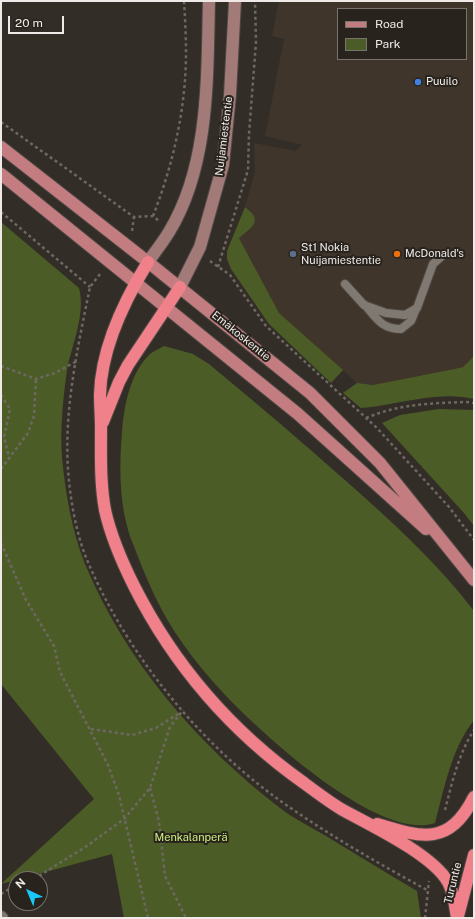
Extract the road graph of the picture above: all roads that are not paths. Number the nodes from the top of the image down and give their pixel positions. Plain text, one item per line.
1 (209, 1) edge
2 (235, 1) edge
3 (1, 147) edge
4 (1, 174) edge
5 (443, 255) dead end
6 (148, 262) junction
7 (135, 284) junction
8 (345, 284) dead end
9 (180, 287) junction
10 (364, 305) junction
11 (167, 308) junction
12 (417, 308) junction
13 (100, 429) junction
14 (454, 554) junction
15 (474, 580) edge
16 (474, 797) edge
17 (357, 817) junction
18 (474, 855) edge
19 (457, 918) edge

1 - 6 main road, Nuijamiestentie
2 - 9 main road, Nuijamiestentie
3 - 6 main road, Emäkoskentie
4 - 7 main road, Emäkoskentie
5 - 12 lane
6 - 7 highway
6 - 9 main road, Emäkoskentie
7 - 11 main road, Emäkoskentie
7 - 13 highway
8 - 10 lane
9 - 11 highway
9 - 14 main road, Emäkoskentie
10 - 12 lane
10 - 12 lane
11 - 13 highway
11 - 14 main road, Emäkoskentie
13 - 17 highway
14 - 15 main road, Emäkoskentie
16 - 17 highway
17 - 19 highway
18 - 19 highway, Turuntie

